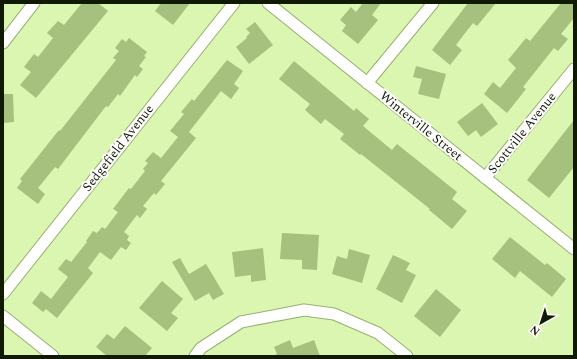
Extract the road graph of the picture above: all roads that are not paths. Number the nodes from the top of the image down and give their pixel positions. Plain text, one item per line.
1 (34, 3) edge
2 (234, 3) edge
3 (268, 3) edge
4 (432, 3) edge
5 (3, 43) edge
6 (574, 69) edge
7 (367, 83) junction
8 (485, 178) junction
9 (574, 249) edge
10 (3, 294) edge
11 (3, 316) edge
12 (53, 356) edge
13 (195, 356) edge
14 (407, 356) edge

1 - 5 street
2 - 10 street, Sedgefield Avenue
3 - 7 street, Winterville Street
4 - 7 street
6 - 8 street, Scottville Avenue
7 - 8 street, Winterville Street
8 - 9 street, Winterville Street
11 - 12 street
13 - 14 street

